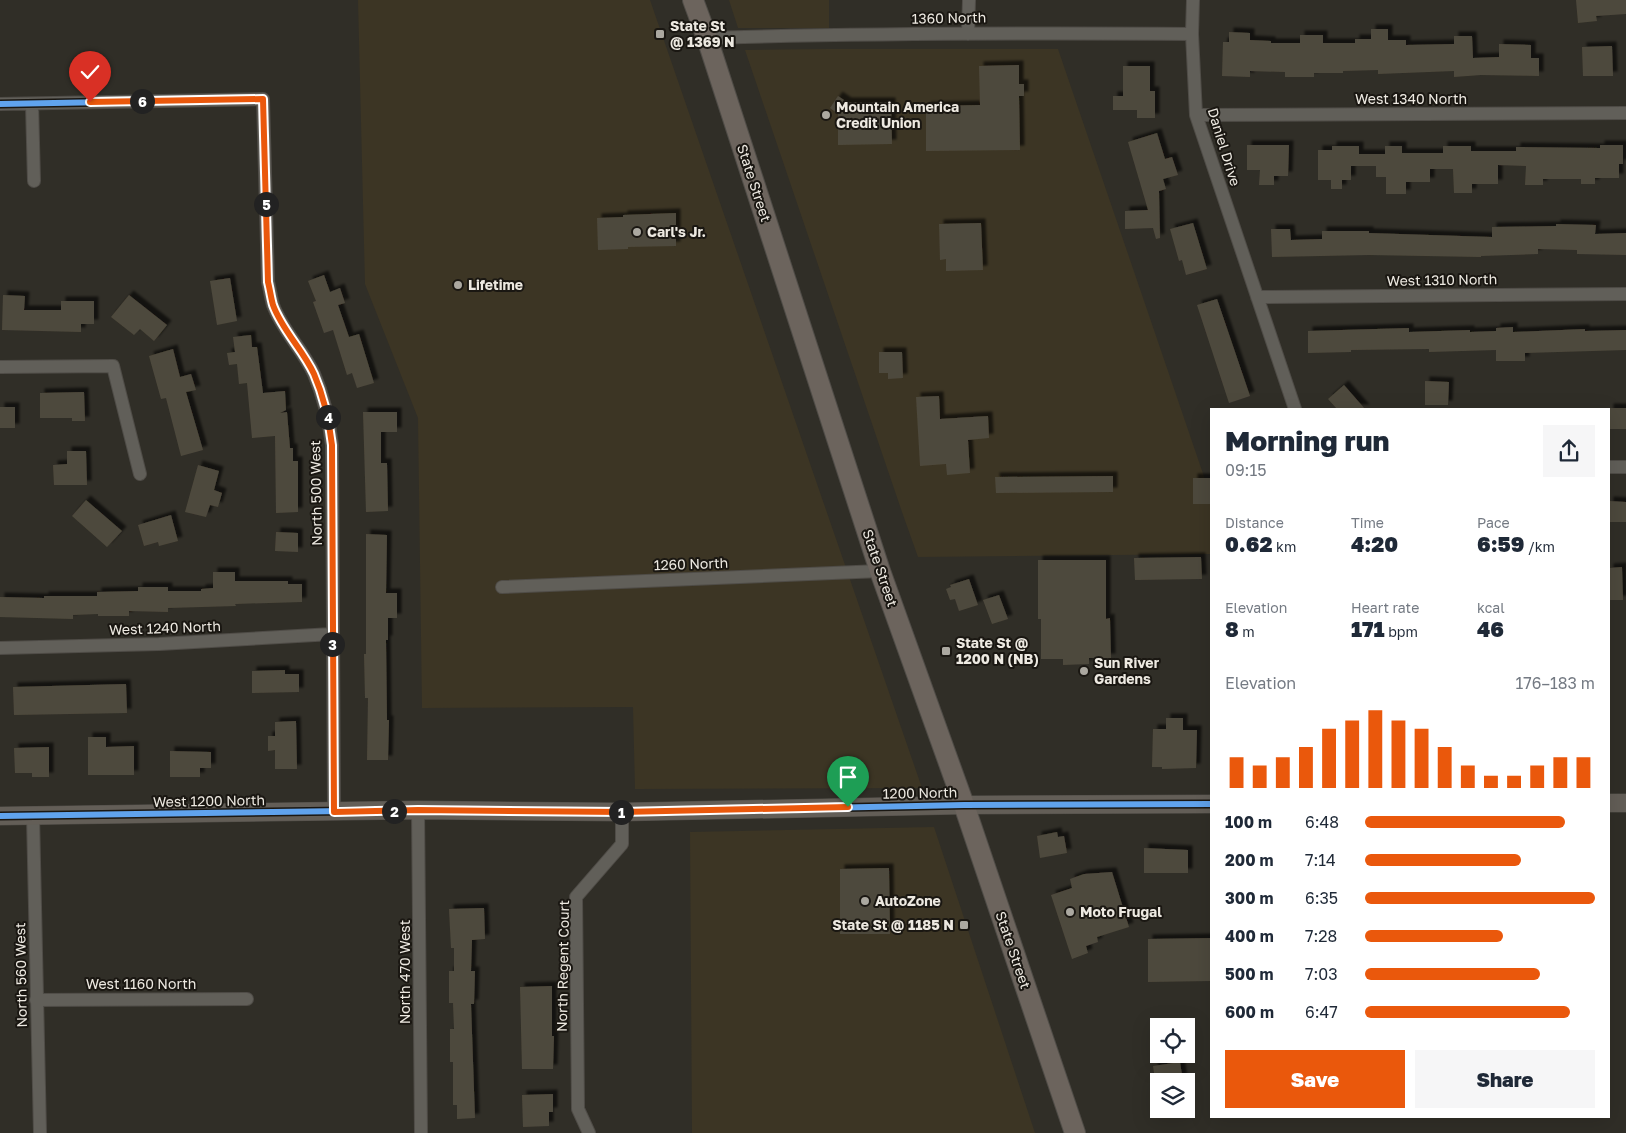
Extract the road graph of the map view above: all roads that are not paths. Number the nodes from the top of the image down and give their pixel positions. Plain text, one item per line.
1 (693, 0) edge
2 (969, 0) edge
3 (1192, 0) edge
4 (968, 34) junction
5 (1192, 34) junction
6 (707, 38) junction
7 (0, 104) edge
8 (32, 104) junction
9 (1626, 113) edge
10 (1196, 115) junction
11 (34, 181) dead end
12 (1626, 294) edge
13 (1258, 297) junction
14 (0, 367) edge
15 (1295, 408) edge
16 (1626, 467) edge
17 (1610, 468) edge
18 (140, 474) dead end
19 (880, 571) junction
20 (502, 587) dead end
21 (332, 634) junction
22 (0, 648) edge
23 (1626, 803) edge
24 (1210, 804) edge
25 (1610, 804) edge
26 (964, 805) junction
27 (418, 810) junction
28 (334, 812) junction
29 (622, 812) junction
30 (0, 816) edge
31 (33, 816) junction
32 (247, 999) dead end
33 (36, 1000) junction
34 (40, 1133) edge
35 (421, 1133) edge
36 (589, 1133) edge
37 (1075, 1133) edge

1 - 6 main road, State Street
2 - 4 street
3 - 5 street, Daniel Drive
4 - 5 street, 1360 North
4 - 6 street, 1360 North
5 - 10 street, Daniel Drive
6 - 19 main road, State Street
7 - 8 street
8 - 11 street
8 - 21 street, North 500 West
9 - 10 street, West 1340 North
10 - 13 street, Daniel Drive
12 - 13 street, West 1310 North
13 - 15 street, Daniel Drive
14 - 18 street
16 - 17 street
19 - 20 street, 1260 North
19 - 26 main road, State Street
21 - 22 street, West 1240 North
21 - 28 street, North 500 West
23 - 25 street
24 - 26 street, 1200 North
26 - 29 street, 1200 North
26 - 37 main road, State Street
27 - 28 street, West 1200 North
27 - 29 street, 1200 North
27 - 35 street, North 470 West
28 - 31 street, West 1200 North
29 - 36 street, North Regent Court
30 - 31 street, West 1200 North
31 - 33 street, North 560 West
32 - 33 street, West 1160 North
33 - 34 street, North 560 West

